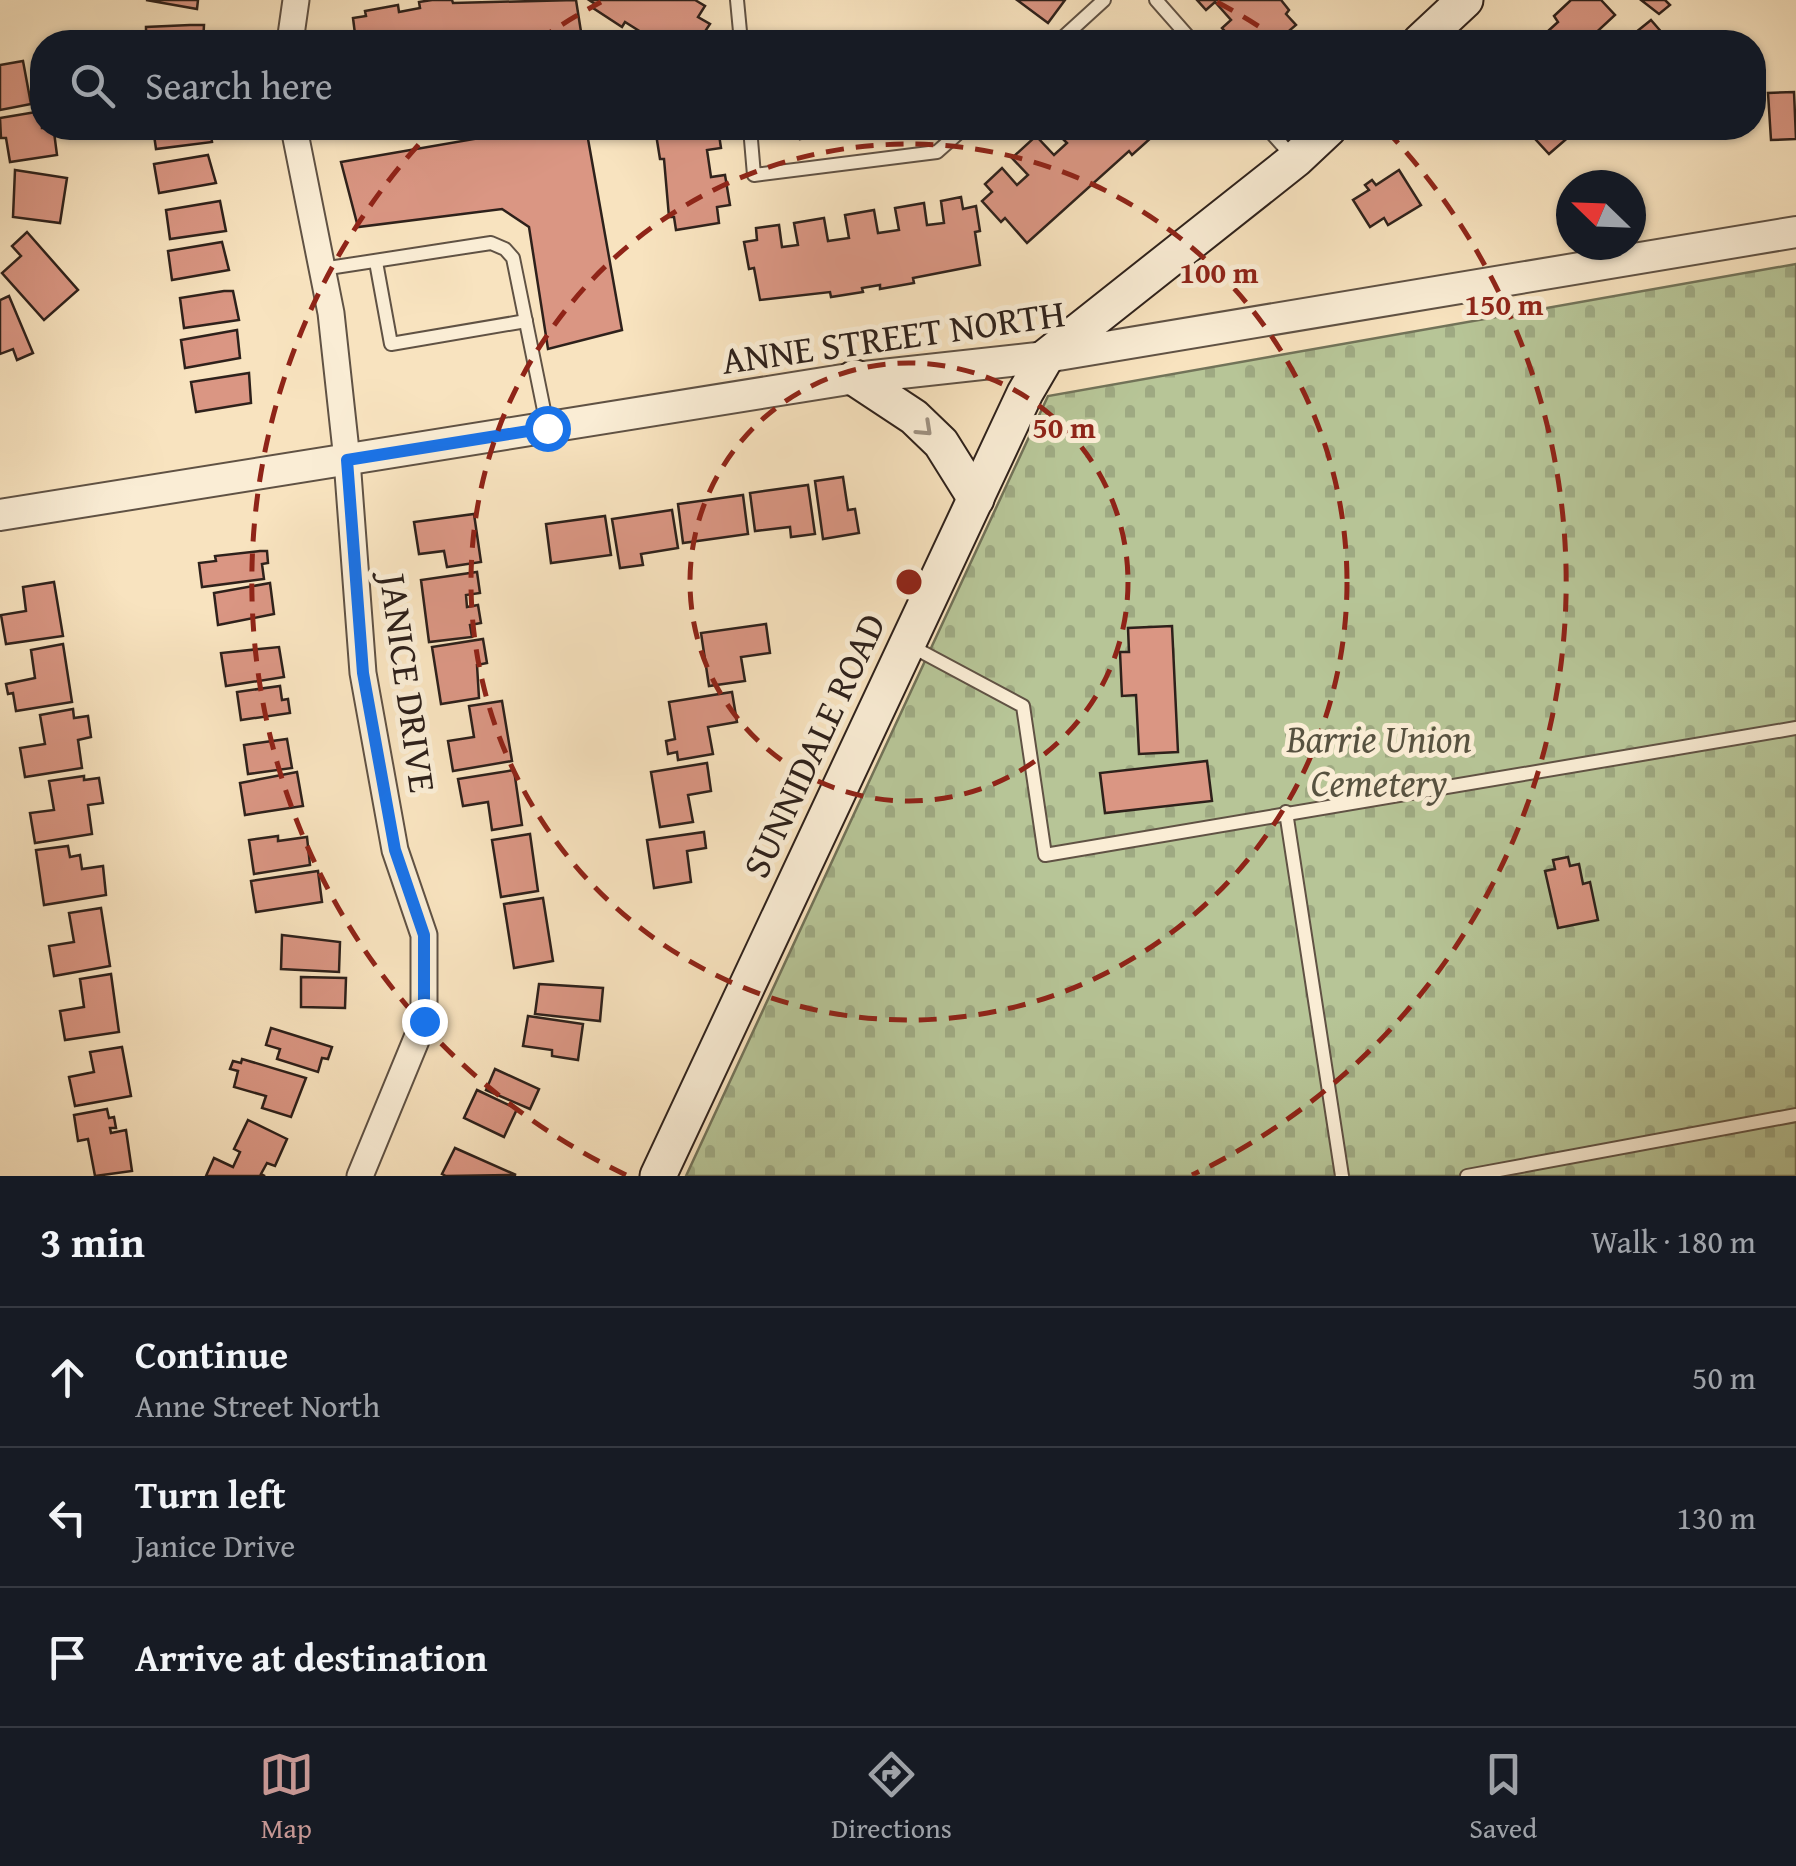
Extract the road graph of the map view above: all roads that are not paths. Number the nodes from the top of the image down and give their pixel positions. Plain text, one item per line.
1 (296, 0) edge
2 (737, 0) edge
3 (1104, 0) edge
4 (1156, 0) edge
5 (1465, 0) edge
6 (292, 30) edge
7 (741, 30) edge
8 (1071, 30) edge
9 (1182, 30) edge
10 (1433, 30) edge
11 (296, 140) edge
12 (751, 140) edge
13 (950, 140) edge
14 (1279, 140) edge
15 (1316, 140) edge
16 (1296, 159) junction
17 (1796, 232) edge
18 (376, 262) junction
19 (322, 270) junction
20 (526, 322) junction
21 (1046, 357) junction
22 (855, 378) junction
23 (547, 428) junction
24 (347, 460) junction
25 (976, 499) junction
26 (0, 515) edge
27 (907, 644) junction
28 (1796, 728) edge
29 (1286, 812) junction
30 (1796, 1115) edge
31 (360, 1176) edge
32 (658, 1176) edge
33 (1342, 1176) edge
34 (1467, 1176) edge

1 - 6 street
2 - 7 lane
3 - 8 lane
4 - 9 lane
5 - 10 main road
11 - 19 street, JANICE DRIVE
12 - 13 lane
14 - 16 lane
15 - 16 main road, SUNNIDALE ROAD
16 - 21 main road, SUNNIDALE ROAD
17 - 21 street, ANNE STREET NORTH
18 - 19 lane
18 - 20 lane
18 - 20 lane
19 - 24 street, JANICE DRIVE
20 - 23 lane
21 - 22 street, ANNE STREET NORTH
21 - 25 main road, SUNNIDALE ROAD
22 - 23 street, ANNE STREET NORTH
22 -> 25 main road
23 - 24 street, ANNE STREET NORTH
24 - 26 street, ANNE STREET NORTH
24 - 31 street, JANICE DRIVE
25 - 27 main road, SUNNIDALE ROAD
27 - 29 lane
27 - 32 main road, SUNNIDALE ROAD
28 - 29 lane
29 - 33 lane
30 - 34 lane

